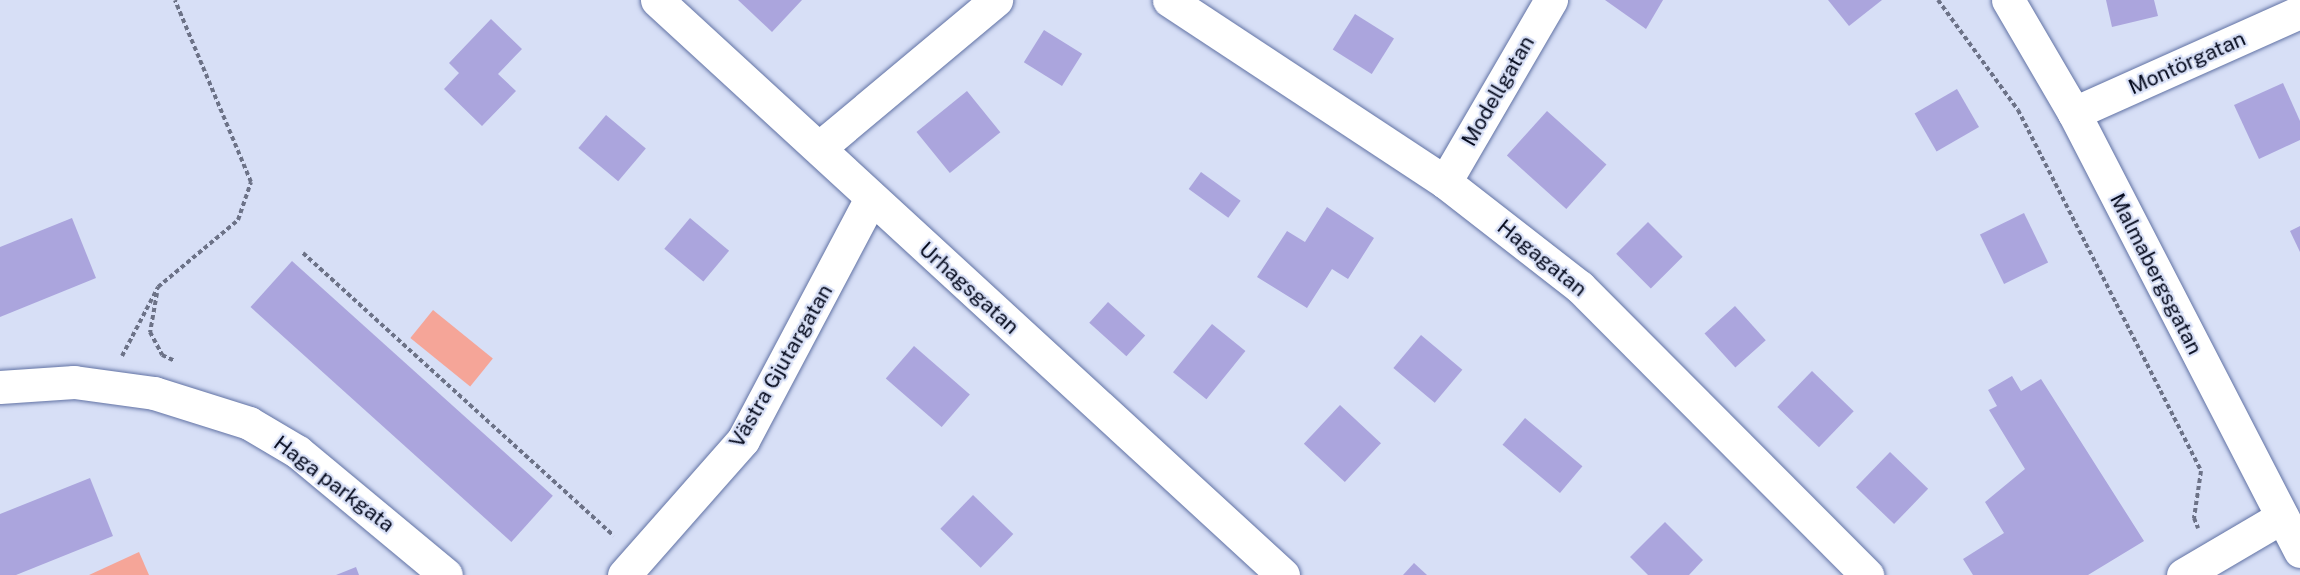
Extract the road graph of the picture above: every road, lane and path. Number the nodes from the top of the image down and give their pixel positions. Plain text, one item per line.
1 (175, 0) edge
2 (657, 0) edge
3 (996, 0) edge
4 (1169, 0) edge
5 (1551, 0) edge
6 (1938, 0) edge
7 (2010, 1) edge
8 (2300, 12) edge
9 (2074, 113) junction
10 (819, 147) junction
11 (1445, 182) junction
12 (871, 198) junction
13 (303, 253) dead end
14 (158, 287) junction
15 (184, 366) dead end
16 (107, 386) junction
17 (0, 387) edge
18 (2194, 518) dead end
19 (2282, 518) junction
20 (2300, 551) edge
21 (631, 567) edge
22 (446, 575) edge
23 (1283, 575) edge
24 (1867, 575) edge
25 (2183, 575) edge

1 - 14 path
2 - 10 street, Urhagsgatan
3 - 10 street
4 - 11 street, Hagagatan
5 - 11 street, Modellgatan
6 - 18 path
7 - 9 street, Malmabergsgatan
8 - 9 street, Montörgatan
9 - 19 street, Malmabergsgatan
10 - 12 street, Urhagsgatan
11 - 24 street, Hagagatan
12 - 21 street, Västra Gjutargatan
12 - 23 street, Urhagsgatan
13 - 21 path
14 - 15 path
14 - 16 path
16 - 17 street, Haga parkgata
16 - 22 street, Haga parkgata
19 - 20 street, Malmabergsgatan
19 - 25 street

